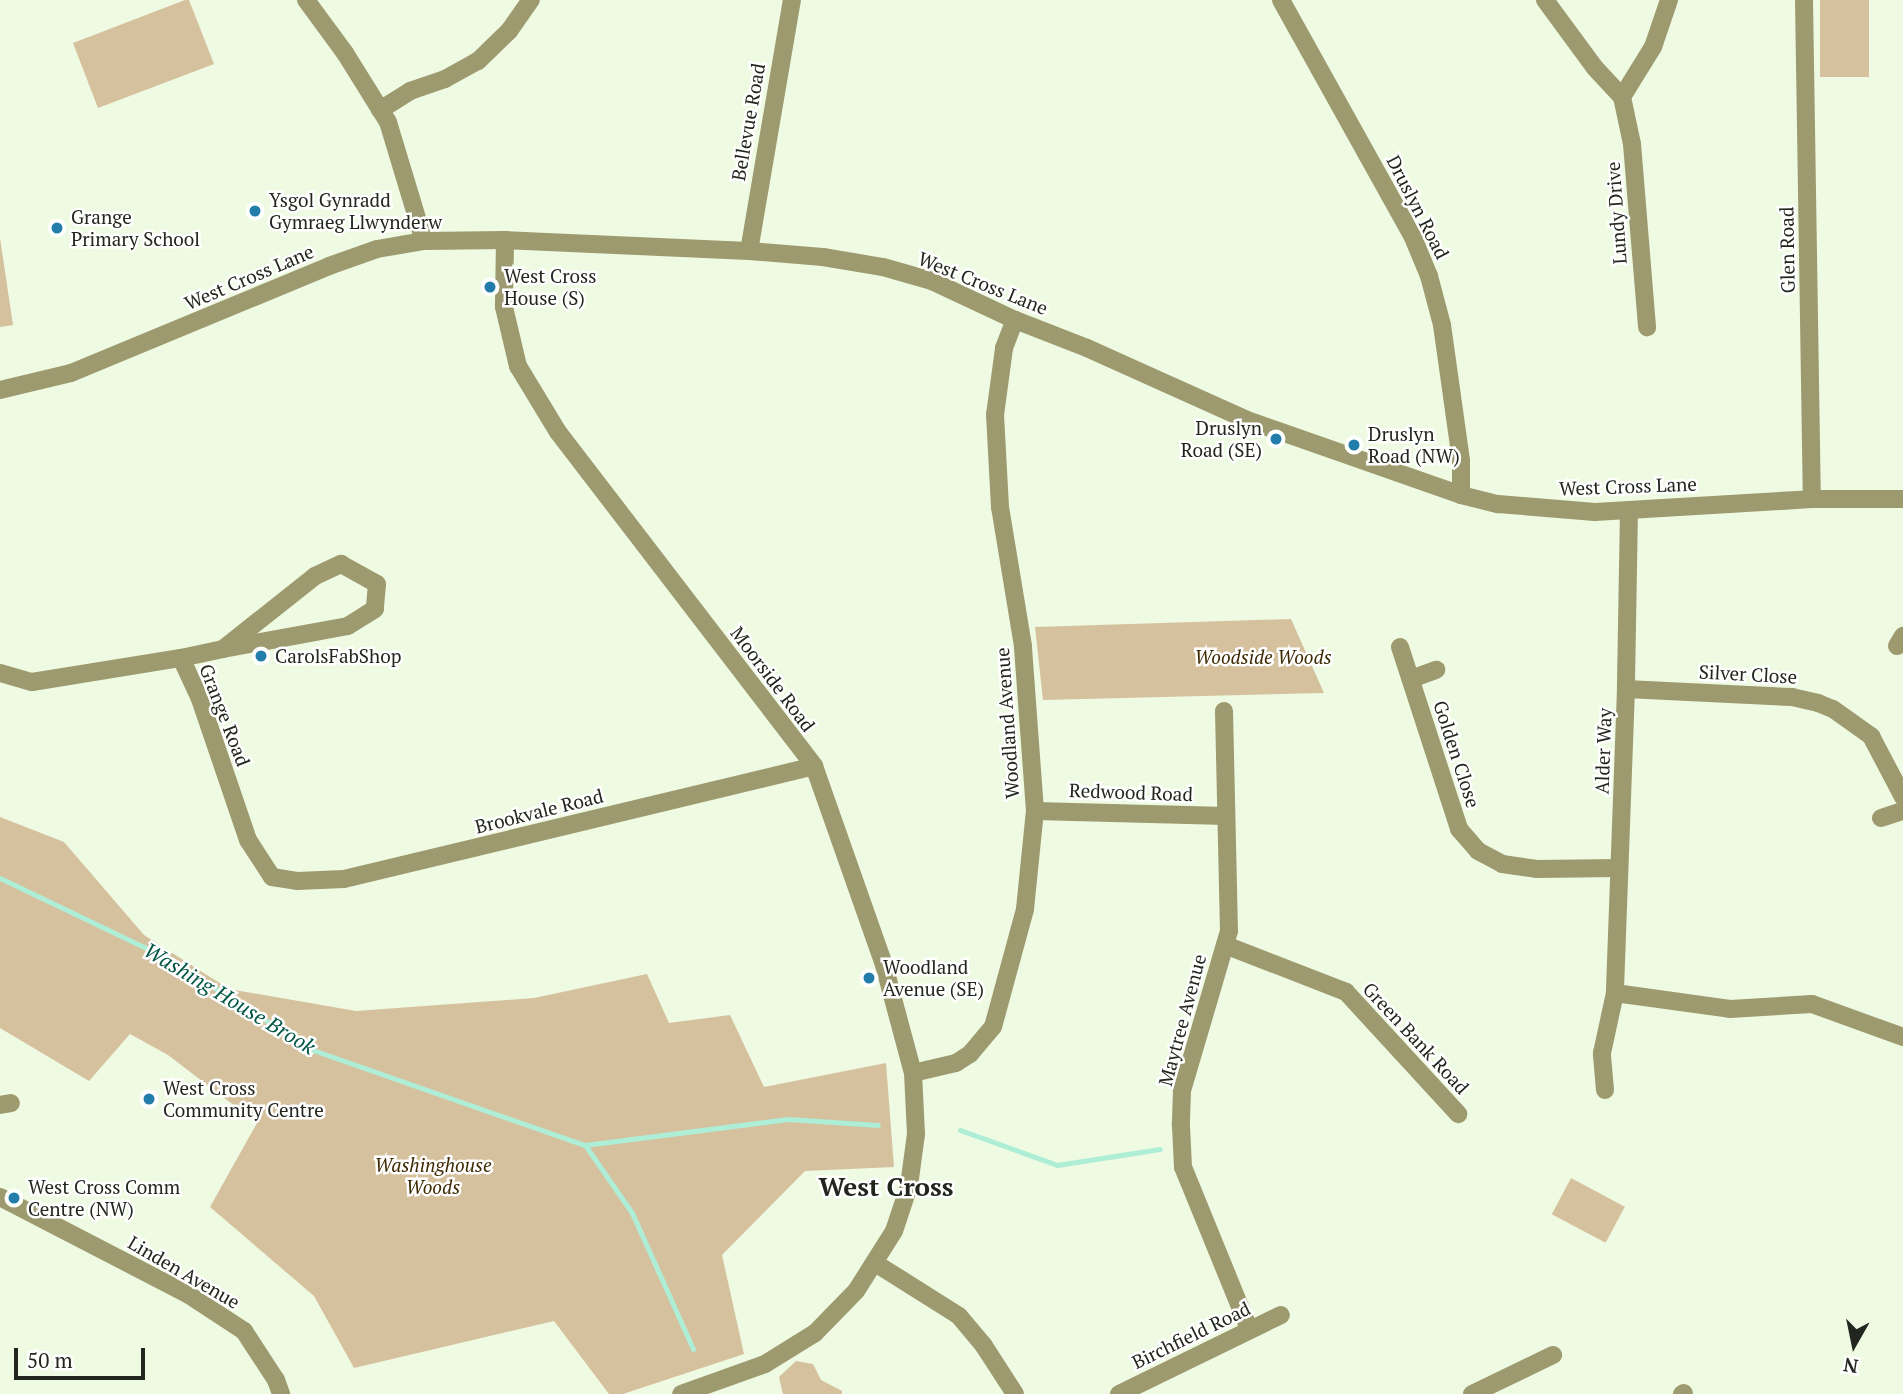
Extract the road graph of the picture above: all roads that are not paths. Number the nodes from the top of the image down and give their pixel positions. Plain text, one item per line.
1 (306, 0) edge
2 (531, 0) edge
3 (792, 0) edge
4 (1281, 0) edge
5 (1545, 0) edge
6 (1669, 0) edge
7 (1804, 0) edge
8 (1622, 97) junction
9 (380, 110) junction
10 (505, 240) junction
11 (424, 241) junction
12 (748, 251) junction
13 (1015, 320) junction
14 (1647, 327) dead end
15 (0, 390) edge
16 (1461, 495) junction
17 (1812, 499) junction
18 (1903, 499) edge
19 (1629, 510) junction
20 (1400, 647) dead end
21 (223, 649) junction
22 (181, 658) junction
23 (1436, 670) dead end
24 (0, 673) edge
25 (1411, 679) junction
26 (1626, 689) junction
27 (1224, 711) dead end
28 (814, 766) junction
29 (1903, 797) edge
30 (1035, 811) junction
31 (1903, 811) edge
32 (1226, 816) junction
33 (1881, 818) dead end
34 (1619, 868) junction
35 (272, 877) joint
36 (1226, 945) junction
37 (1615, 993) junction
38 (1903, 1037) edge
39 (913, 1073) junction
40 (1605, 1090) dead end
41 (1458, 1114) dead end
42 (0, 1197) edge
43 (876, 1263) junction
44 (1281, 1315) dead end
45 (1249, 1329) junction
46 (1553, 1355) dead end
47 (281, 1394) edge
48 (681, 1394) edge
49 (1015, 1394) edge
50 (1119, 1394) edge
51 (1472, 1394) edge

1 - 9 street
2 - 9 street
3 - 12 street, Bellevue Road
4 - 16 street, Druslyn Road
5 - 8 street
6 - 8 street
7 - 17 street, Glen Road
8 - 14 street, Lundy Drive
9 - 11 street
10 - 11 street, West Cross Lane
10 - 12 street, West Cross Lane
10 - 28 street, Moorside Road
11 - 15 street, West Cross Lane
12 - 13 street, West Cross Lane
13 - 16 street, West Cross Lane
13 - 30 street, Woodland Avenue
16 - 19 street, West Cross Lane
17 - 18 street, West Cross Lane
17 - 19 street, West Cross Lane
19 - 26 street, Alder Way
20 - 25 street, Golden Close
21 - 21 street
21 - 22 street
22 - 24 street, Grange Road
22 - 35 street, Grange Road
23 - 25 street
25 - 34 street, Golden Close
26 - 29 street, Silver Close
26 - 34 street, Alder Way
27 - 32 street, Maytree Avenue
28 - 35 street, Brookvale Road
28 - 39 street, Moorside Road
30 - 32 street, Redwood Road
30 - 39 street, Woodland Avenue
31 - 33 street
32 - 36 street, Maytree Avenue
34 - 37 street, Alder Way
36 - 41 street, Green Bank Road
36 - 45 street, Maytree Avenue
37 - 38 street
37 - 40 street, Alder Way
39 - 43 street, Moorside Road
42 - 47 street, Linden Avenue
43 - 48 street, Moorside Road
43 - 49 street
44 - 45 street, Birchfield Road
45 - 50 street, Birchfield Road
46 - 51 street

